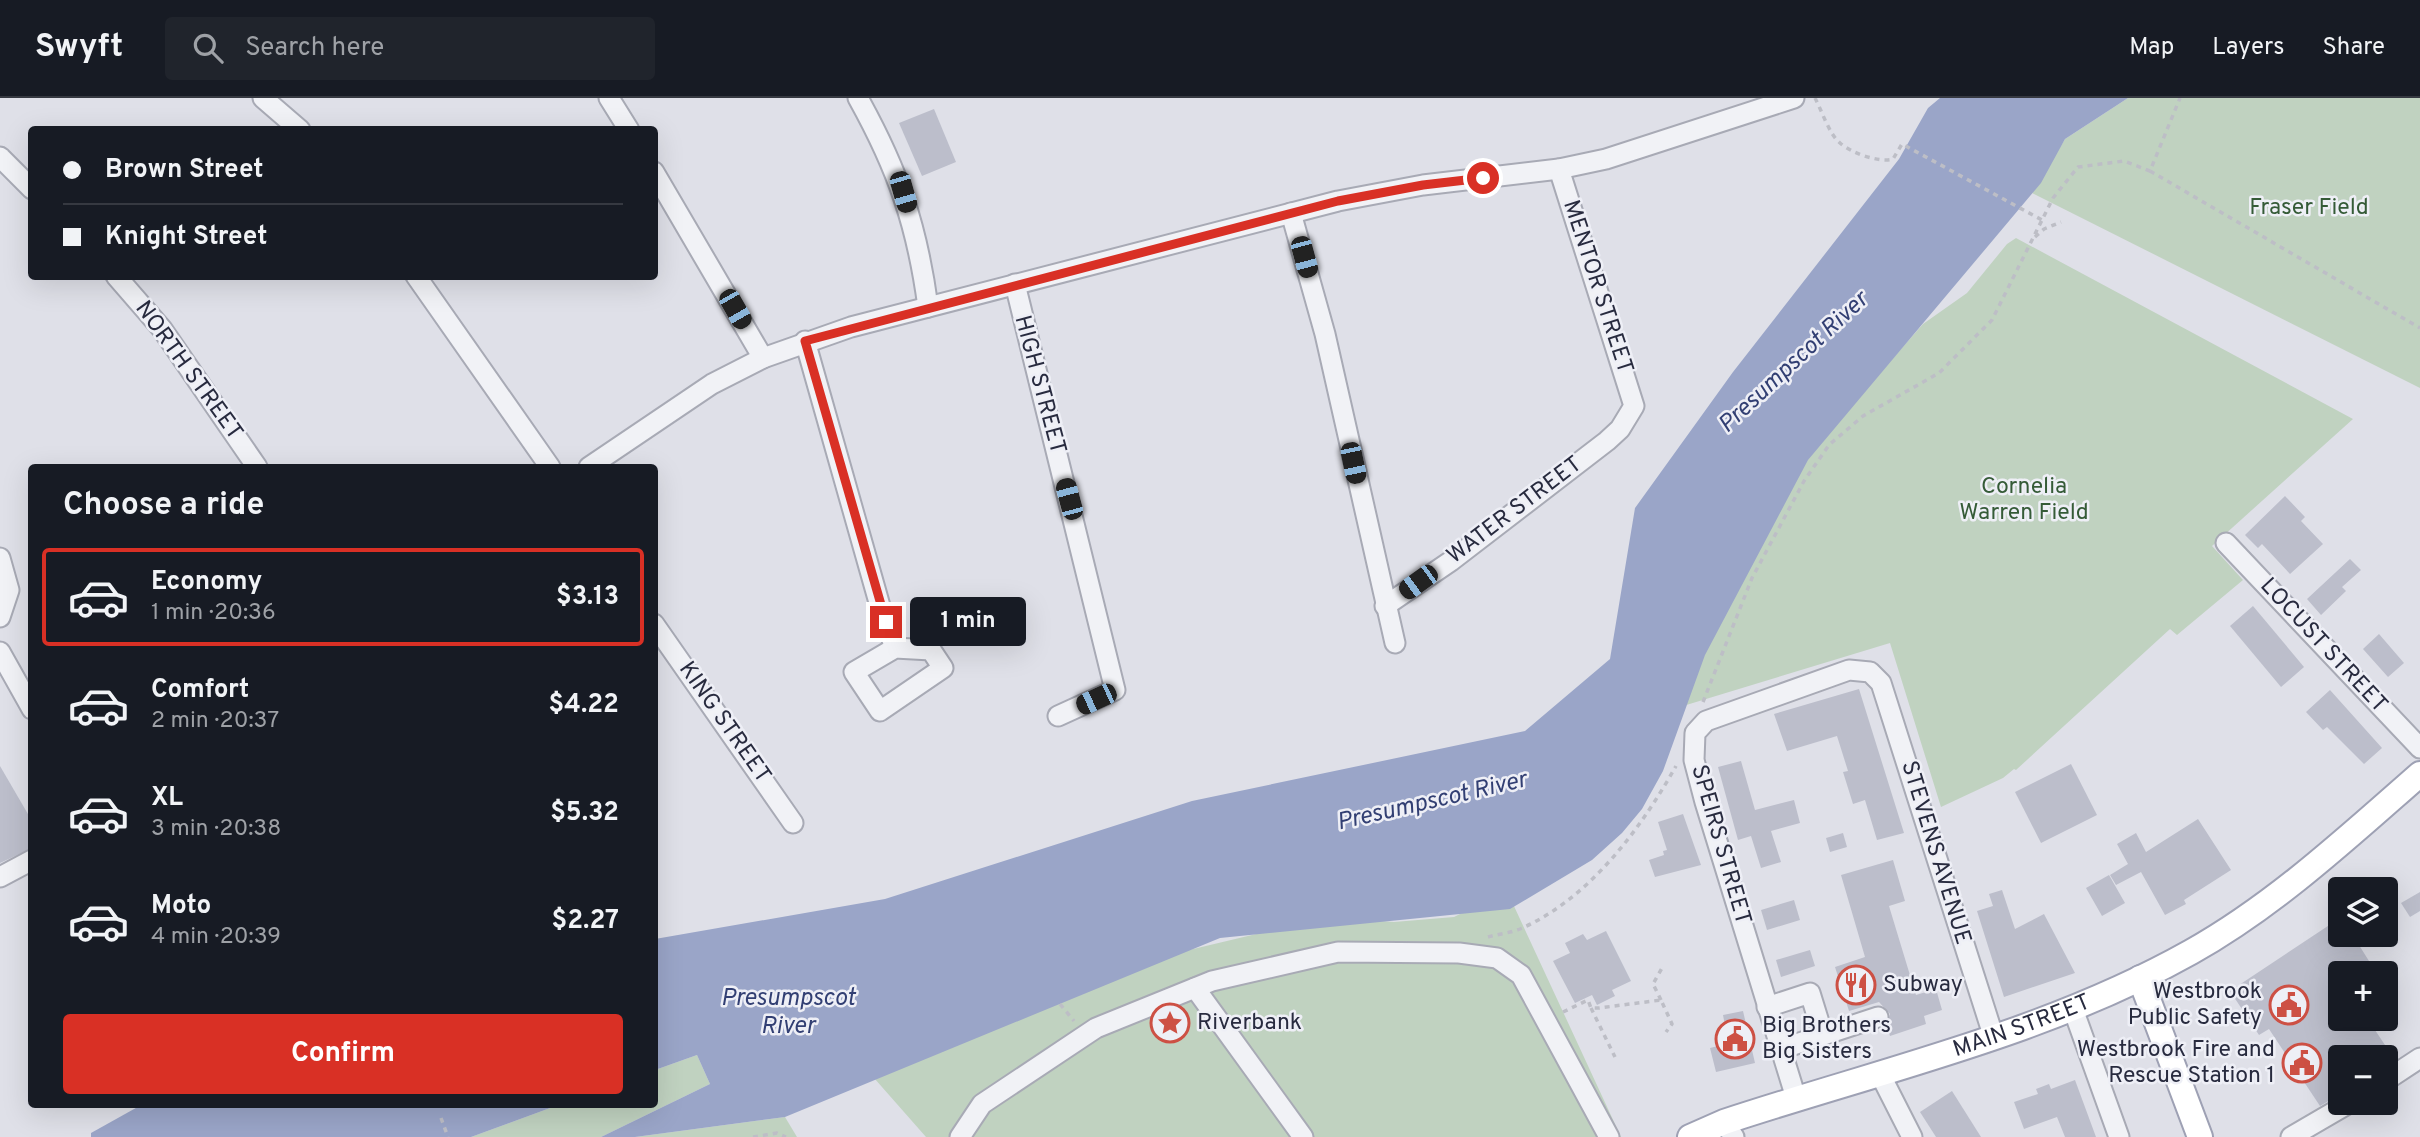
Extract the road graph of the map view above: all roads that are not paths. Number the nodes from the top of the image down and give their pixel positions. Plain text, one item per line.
1 (263, 98) edge
2 (609, 98) edge
3 (858, 98) edge
4 (1794, 98) edge
5 (295, 126) edge
6 (626, 126) edge
7 (0, 156) edge
8 (1559, 169) junction
9 (658, 179) edge
10 (28, 185) edge
11 (1291, 213) junction
12 (119, 280) edge
13 (419, 280) edge
14 (1015, 284) junction
15 (928, 307) junction
16 (805, 341) junction
17 (763, 358) junction
18 (1634, 406) joint
19 (255, 464) edge
20 (548, 464) edge
21 (593, 464) edge
22 (2226, 543) dead end
23 (0, 558) edge
24 (1385, 606) junction
25 (0, 617) edge
26 (658, 630) edge
27 (1395, 643) dead end
28 (895, 648) dead end
29 (0, 652) edge
30 (1870, 671) joint
31 (28, 702) edge
32 (1058, 716) dead end
33 (2420, 748) edge
34 (2420, 775) edge
35 (793, 823) dead end
36 (28, 862) edge
37 (0, 877) edge
38 (2140, 978) junction
39 (1195, 988) junction
40 (1767, 1007) junction
41 (2073, 1009) junction
42 (1878, 1017) dead end
43 (1823, 1035) junction
44 (1994, 1038) junction
45 (1781, 1049) junction
46 (2420, 1058) edge
47 (1879, 1072) junction
48 (2398, 1072) edge
49 (1796, 1098) junction
50 (2329, 1115) edge
51 (1729, 1129) edge
52 (960, 1137) edge
53 (1303, 1137) edge
54 (1609, 1137) edge
55 (1690, 1137) edge
56 (1912, 1137) edge
57 (2119, 1137) edge
58 (2200, 1137) edge
59 (2291, 1137) edge

1 - 5 street
2 - 6 street
3 - 15 street
4 - 8 street
7 - 10 street
8 - 11 street
8 - 18 street, MENTOR STREET
9 - 17 street
11 - 14 street
11 - 24 street
12 - 19 street, NORTH STREET
13 - 20 street
14 - 15 street
14 - 32 street, HIGH STREET
15 - 16 street
16 - 17 street
16 - 28 street
17 - 21 street
18 - 24 street, WATER STREET
22 - 33 street, LOCUST STREET
23 - 25 street
24 - 27 street
26 - 35 street, KING STREET
29 - 31 street
30 - 40 street, SPEIRS STREET
30 - 44 street, STEVENS AVENUE
34 - 38 main road, MAIN STREET
36 - 37 street
38 - 41 main road, MAIN STREET
38 - 58 main road
39 - 52 street
39 - 53 street
39 - 54 street
40 - 43 street
40 - 45 street, SPEIRS STREET
41 - 44 main road, MAIN STREET
41 - 57 street
42 - 43 street
43 - 45 street
44 - 47 main road, MAIN STREET
45 - 49 street, SPEIRS STREET
46 - 48 street
47 - 49 main road, MAIN STREET
47 - 56 street
49 - 51 main road, MAIN STREET
50 - 59 street
51 - 55 main road, MAIN STREET

